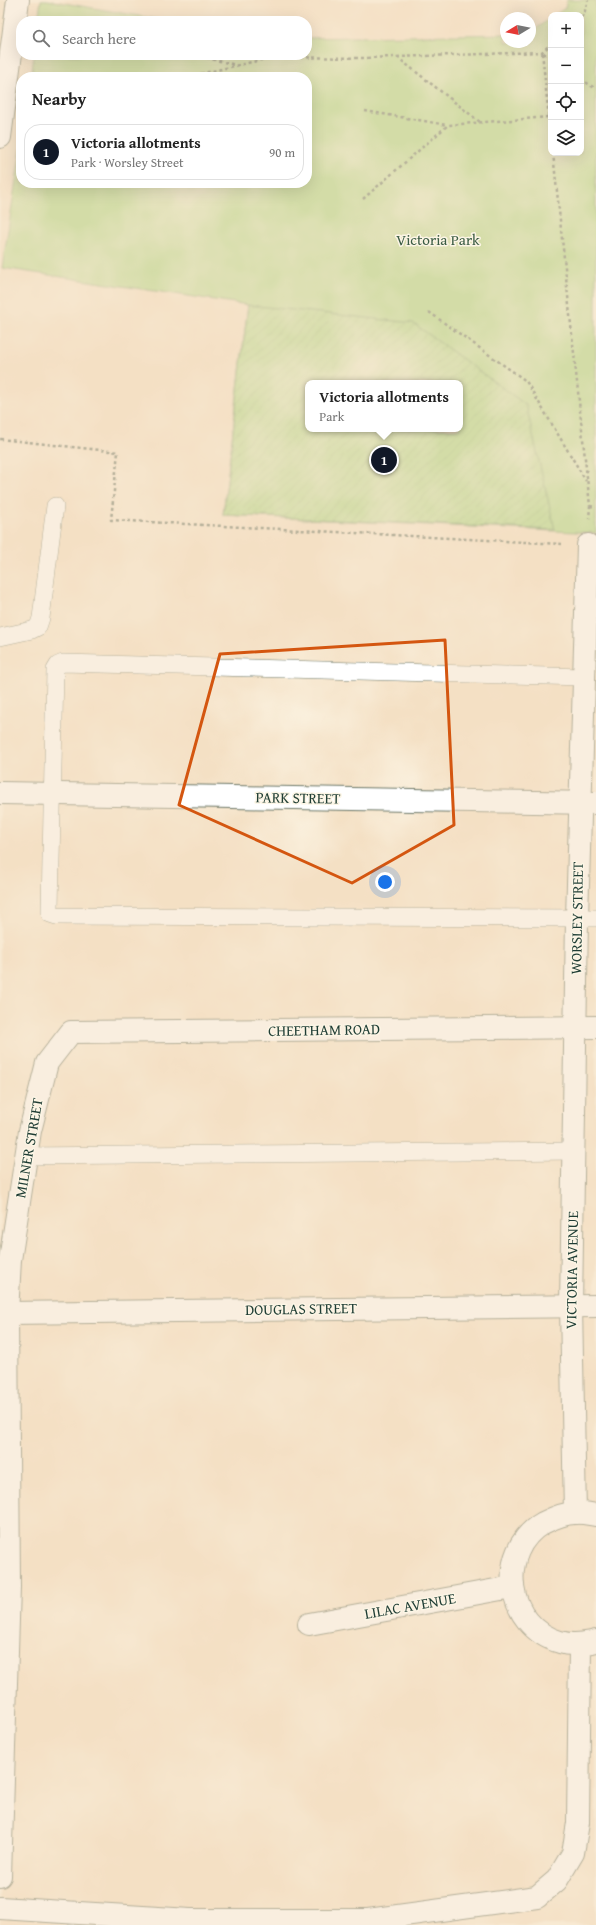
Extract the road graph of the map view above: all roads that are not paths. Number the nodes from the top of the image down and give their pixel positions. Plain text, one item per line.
1 (18, 0) edge
2 (0, 137) edge
3 (55, 506) dead end
4 (588, 545) road end
5 (0, 637) edge
6 (587, 683) edge
7 (0, 793) edge
8 (52, 794) junction
9 (588, 803) edge
10 (586, 918) edge
11 (586, 1027) edge
12 (58, 1047) joint
13 (574, 1151) junction
14 (26, 1156) junction
15 (571, 1306) junction
16 (596, 1306) edge
17 (7, 1312) junction
18 (575, 1513) junction
19 (596, 1516) edge
20 (512, 1587) junction
21 (309, 1624) dead end
22 (588, 1643) edge
23 (0, 1876) edge
24 (0, 1908) edge

1 - 2 street
3 - 5 lane
4 - 6 street, WORSLEY STREET
6 - 8 lane
6 - 9 street, WORSLEY STREET
7 - 8 street, PARK STREET
8 - 9 street, PARK STREET
8 - 10 lane
9 - 10 street, WORSLEY STREET
10 - 11 street, WORSLEY STREET
11 - 12 street, CHEETHAM ROAD
11 - 13 street, VICTORIA AVENUE
12 - 14 street, MILNER STREET
13 - 14 lane
13 - 15 street, VICTORIA AVENUE
14 - 17 street, MILNER STREET
15 - 16 street, DOUGLAS STREET
15 - 17 street, DOUGLAS STREET
15 - 18 street, VICTORIA AVENUE
17 - 23 street, MILNER STREET
18 - 19 street
18 - 20 street
20 - 21 street, LILAC AVENUE
20 - 22 street
22 - 24 street

